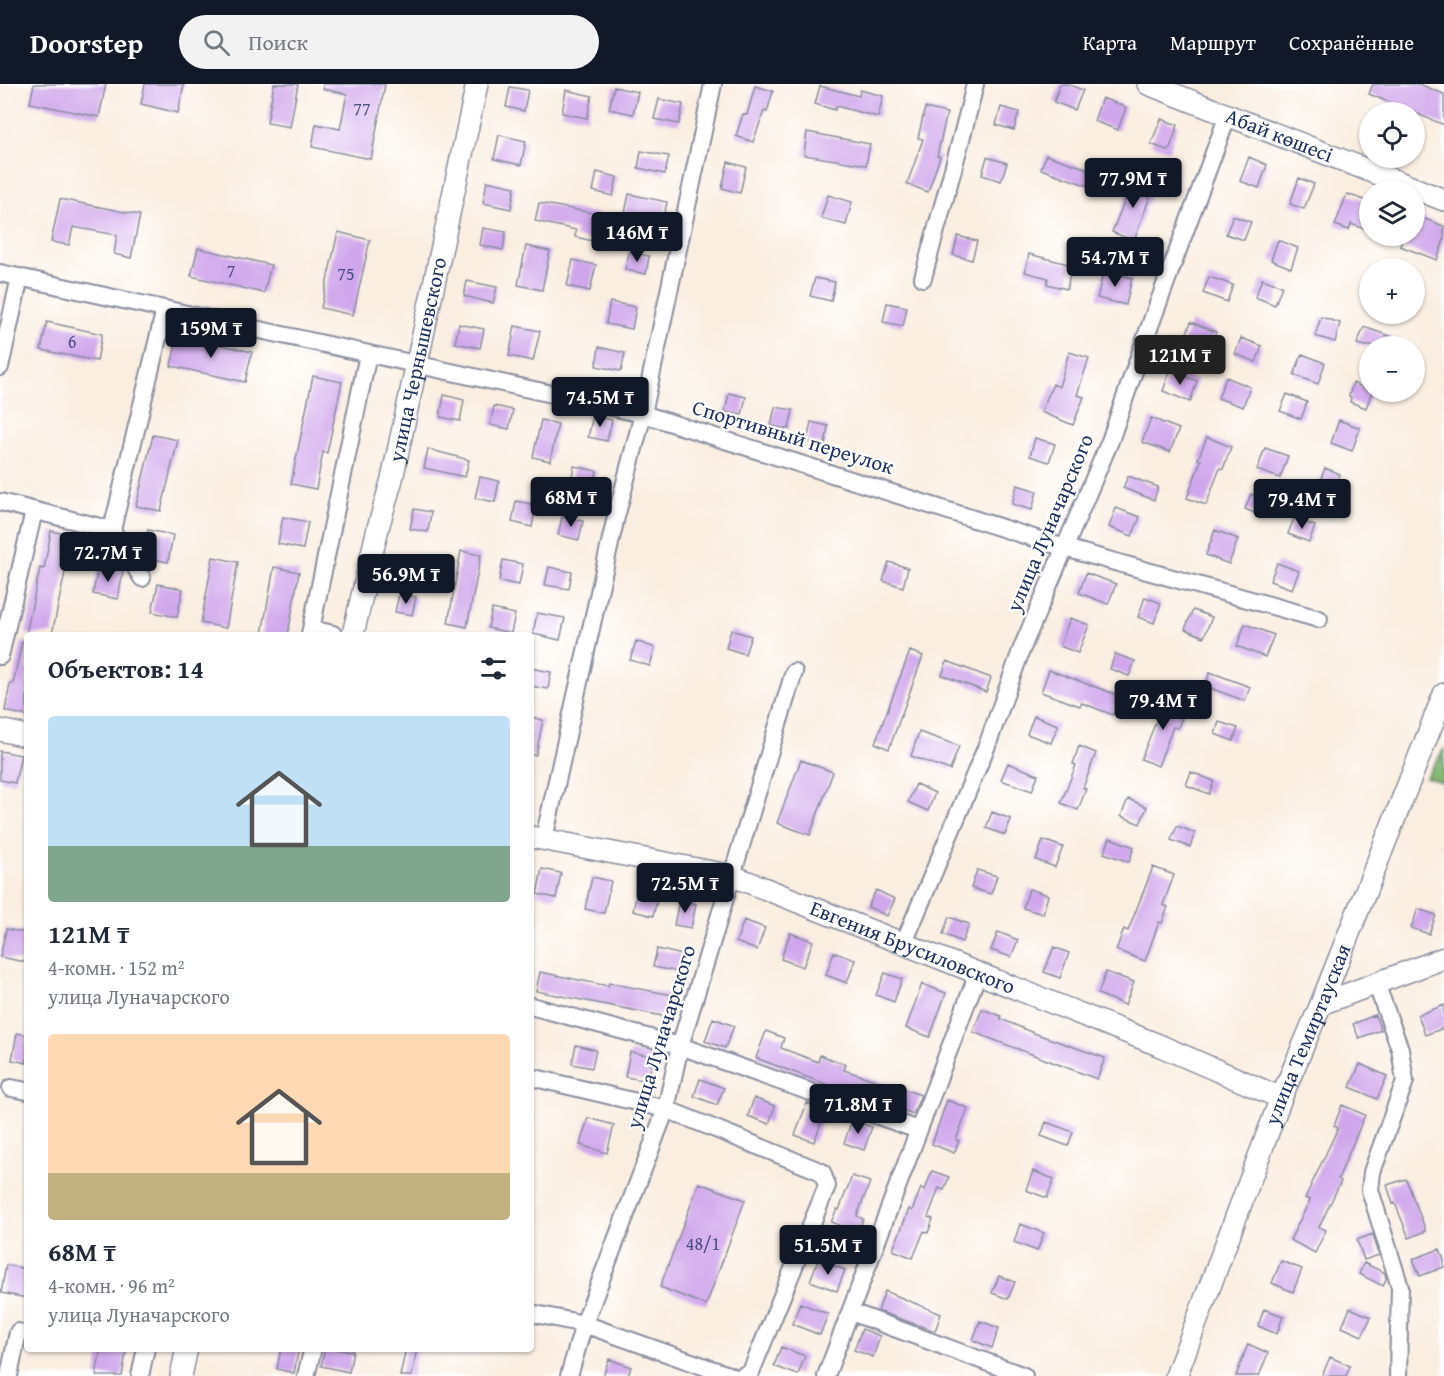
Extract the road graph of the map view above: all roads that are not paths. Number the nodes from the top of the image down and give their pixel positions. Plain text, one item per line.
1 (477, 84) edge
2 (713, 84) edge
3 (975, 84) edge
4 (1148, 84) edge
5 (1228, 115) junction
6 (1444, 200) edge
7 (0, 273) edge
8 (20, 277) junction
9 (923, 278) dead end
10 (165, 309) junction
11 (368, 354) junction
12 (415, 364) junction
13 (0, 368) edge
14 (643, 414) junction
15 (0, 502) edge
16 (34, 512) junction
17 (112, 530) junction
18 (1065, 548) junction
19 (142, 578) dead end
20 (1319, 619) dead end
21 (311, 632) edge
22 (353, 632) edge
23 (0, 656) edge
24 (794, 672) dead end
25 (1444, 693) edge
26 (0, 730) edge
27 (24, 735) edge
28 (537, 838) edge
29 (733, 876) junction
30 (903, 945) junction
31 (1444, 958) edge
32 (978, 973) junction
33 (1376, 983) junction
34 (1321, 1004) junction
35 (534, 1007) edge
36 (680, 1046) junction
37 (534, 1078) edge
38 (1281, 1098) junction
39 (666, 1109) junction
40 (918, 1130) junction
41 (851, 1312) junction
42 (534, 1314) edge
43 (584, 1324) junction
44 (18, 1332) dead end
45 (145, 1352) edge
46 (186, 1352) edge
47 (312, 1352) edge
48 (9, 1376) edge
49 (140, 1376) edge
50 (181, 1376) edge
51 (306, 1376) edge
52 (568, 1376) edge
53 (731, 1376) edge
54 (742, 1376) edge
55 (826, 1376) edge
56 (1024, 1376) edge
57 (1176, 1376) edge
58 (1398, 1376) edge

1 - 12 street, улица Чернышевского
2 - 14 street
3 - 9 street
4 - 5 street, Абай көшесі
5 - 6 street, Абай көшесі
5 - 18 street, улица Луначарского
7 - 8 street, Спортивный переулок
8 - 10 street, Спортивный переулок
8 - 13 street
10 - 11 street, Спортивный переулок
10 - 17 street
11 - 12 street, Спортивный переулок
11 - 21 street
12 - 14 street, Спортивный переулок
12 - 22 street, улица Чернышевского
14 - 18 street, Спортивный переулок
14 - 28 street
15 - 16 street
16 - 17 street
16 - 23 street
17 - 19 street
18 - 20 street, Спортивный переулок
18 - 30 street, улица Луначарского
24 - 29 street, улица Луначарского
25 - 34 street, улица Темиртауская
26 - 27 street
28 - 29 street, Евгения Брусиловского
29 - 30 street, Евгения Брусиловского
29 - 36 street, улица Луначарского
30 - 32 street, Евгения Брусиловского
31 - 33 street
32 - 38 street, Евгения Брусиловского
32 - 40 street
33 - 34 street
33 - 58 street
34 - 38 street, улица Темиртауская
35 - 36 street
36 - 39 street, улица Луначарского
36 - 40 street
37 - 39 street
38 - 57 street, улица Темиртауская
39 - 43 street, улица Луначарского
39 - 54 street
40 - 41 street
41 - 55 street
41 - 56 street
42 - 43 street
43 - 52 street, улица Луначарского
43 - 53 street
44 - 48 street
45 - 49 street
46 - 50 street
47 - 51 street

